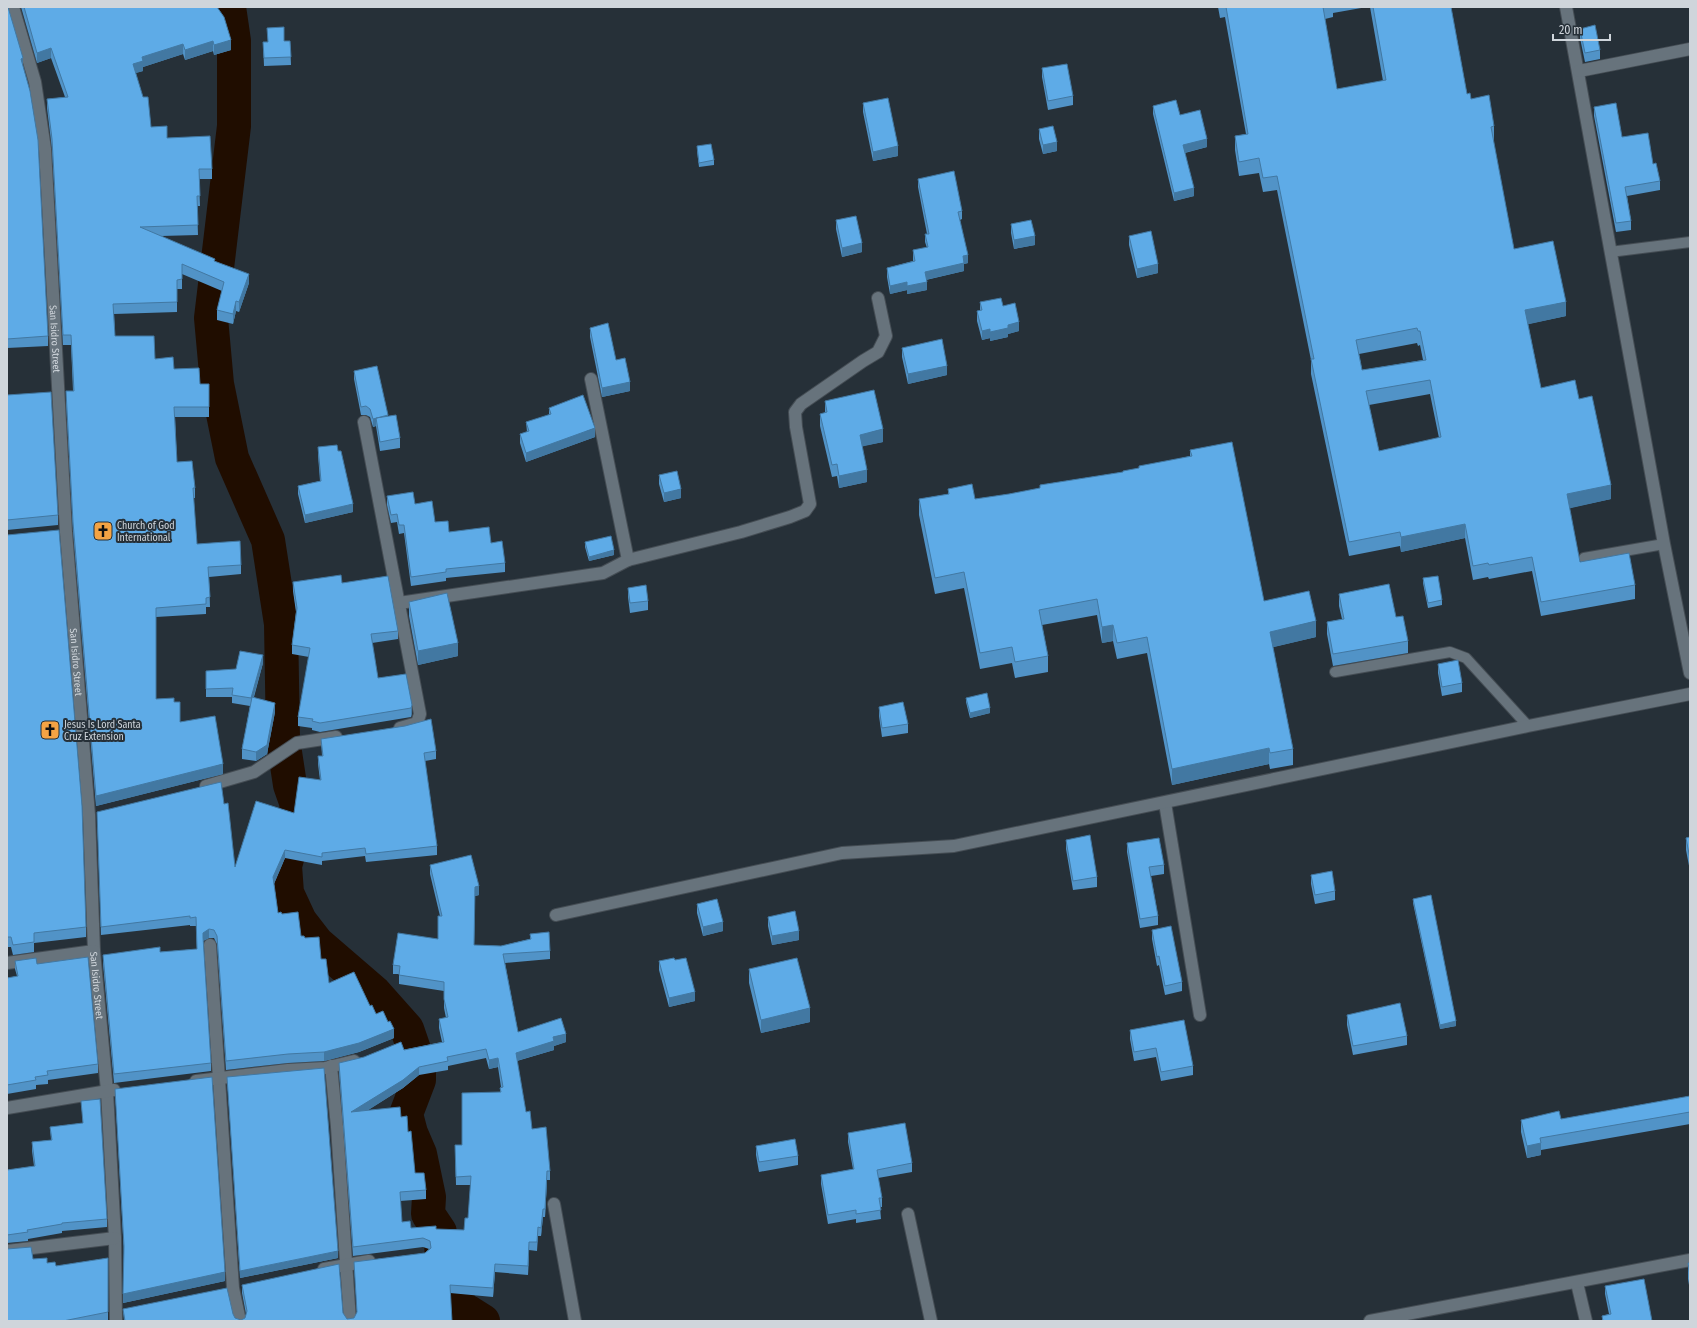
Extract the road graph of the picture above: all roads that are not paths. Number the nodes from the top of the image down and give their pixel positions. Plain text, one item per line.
1 (14, 7) edge
2 (1566, 7) edge
3 (1690, 49) edge
4 (1578, 71) junction
5 (1690, 242) edge
6 (1610, 252) junction
7 (878, 298) dead end
8 (591, 379) dead end
9 (364, 422) dead end
10 (66, 532) junction
11 (51, 533) edge
12 (1664, 544) junction
13 (1584, 558) dead end
14 (628, 560) junction
15 (399, 603) junction
16 (1335, 672) dead end
17 (1690, 673) edge
18 (1690, 694) edge
19 (1528, 726) junction
20 (389, 729) edge
21 (344, 735) edge
22 (193, 789) edge
23 (1165, 802) junction
24 (103, 811) edge
25 (88, 815) junction
26 (556, 915) dead end
27 (210, 945) dead end
28 (94, 951) junction
29 (7, 964) edge
30 (1200, 1015) dead end
31 (368, 1056) edge
32 (332, 1066) junction
33 (220, 1078) junction
34 (182, 1082) edge
35 (130, 1088) edge
36 (107, 1091) junction
37 (7, 1108) edge
38 (554, 1204) dead end
39 (908, 1214) dead end
40 (115, 1238) junction
41 (7, 1251) edge
42 (377, 1260) edge
43 (1690, 1260) edge
44 (346, 1264) junction
45 (309, 1272) edge
46 (1577, 1283) junction
47 (248, 1285) edge
48 (233, 1288) junction
49 (218, 1291) edge
50 (130, 1309) edge
51 (115, 1316) edge
52 (240, 1321) edge
53 (350, 1321) edge
54 (575, 1321) edge
55 (931, 1321) edge
56 (1370, 1321) edge
57 (1586, 1321) edge

1 - 10 street, San Isidro Street
2 - 4 street
3 - 4 street
4 - 6 street
5 - 6 lane
6 - 12 street
7 - 14 street
8 - 14 street
9 - 15 street
10 - 11 street
10 - 25 street, San Isidro Street
12 - 13 lane
12 - 17 street
14 - 15 street
15 - 20 street
16 - 19 lane
18 - 19 street
19 - 23 street
21 - 22 street
23 - 26 street
23 - 30 street
24 - 25 street
25 - 28 street, San Isidro Street
27 - 33 street
28 - 29 street
28 - 36 street, San Isidro Street
31 - 32 street
32 - 33 street
32 - 44 street
33 - 34 street
33 - 48 street
35 - 36 street
36 - 37 street
36 - 40 street, San Isidro Street
38 - 54 street
39 - 55 street
40 - 41 street
40 - 51 street, San Isidro Street
42 - 44 street
43 - 46 street
44 - 45 street
44 - 53 street
46 - 56 street
46 - 57 street
47 - 48 street
48 - 49 street
48 - 52 street
50 - 51 street

